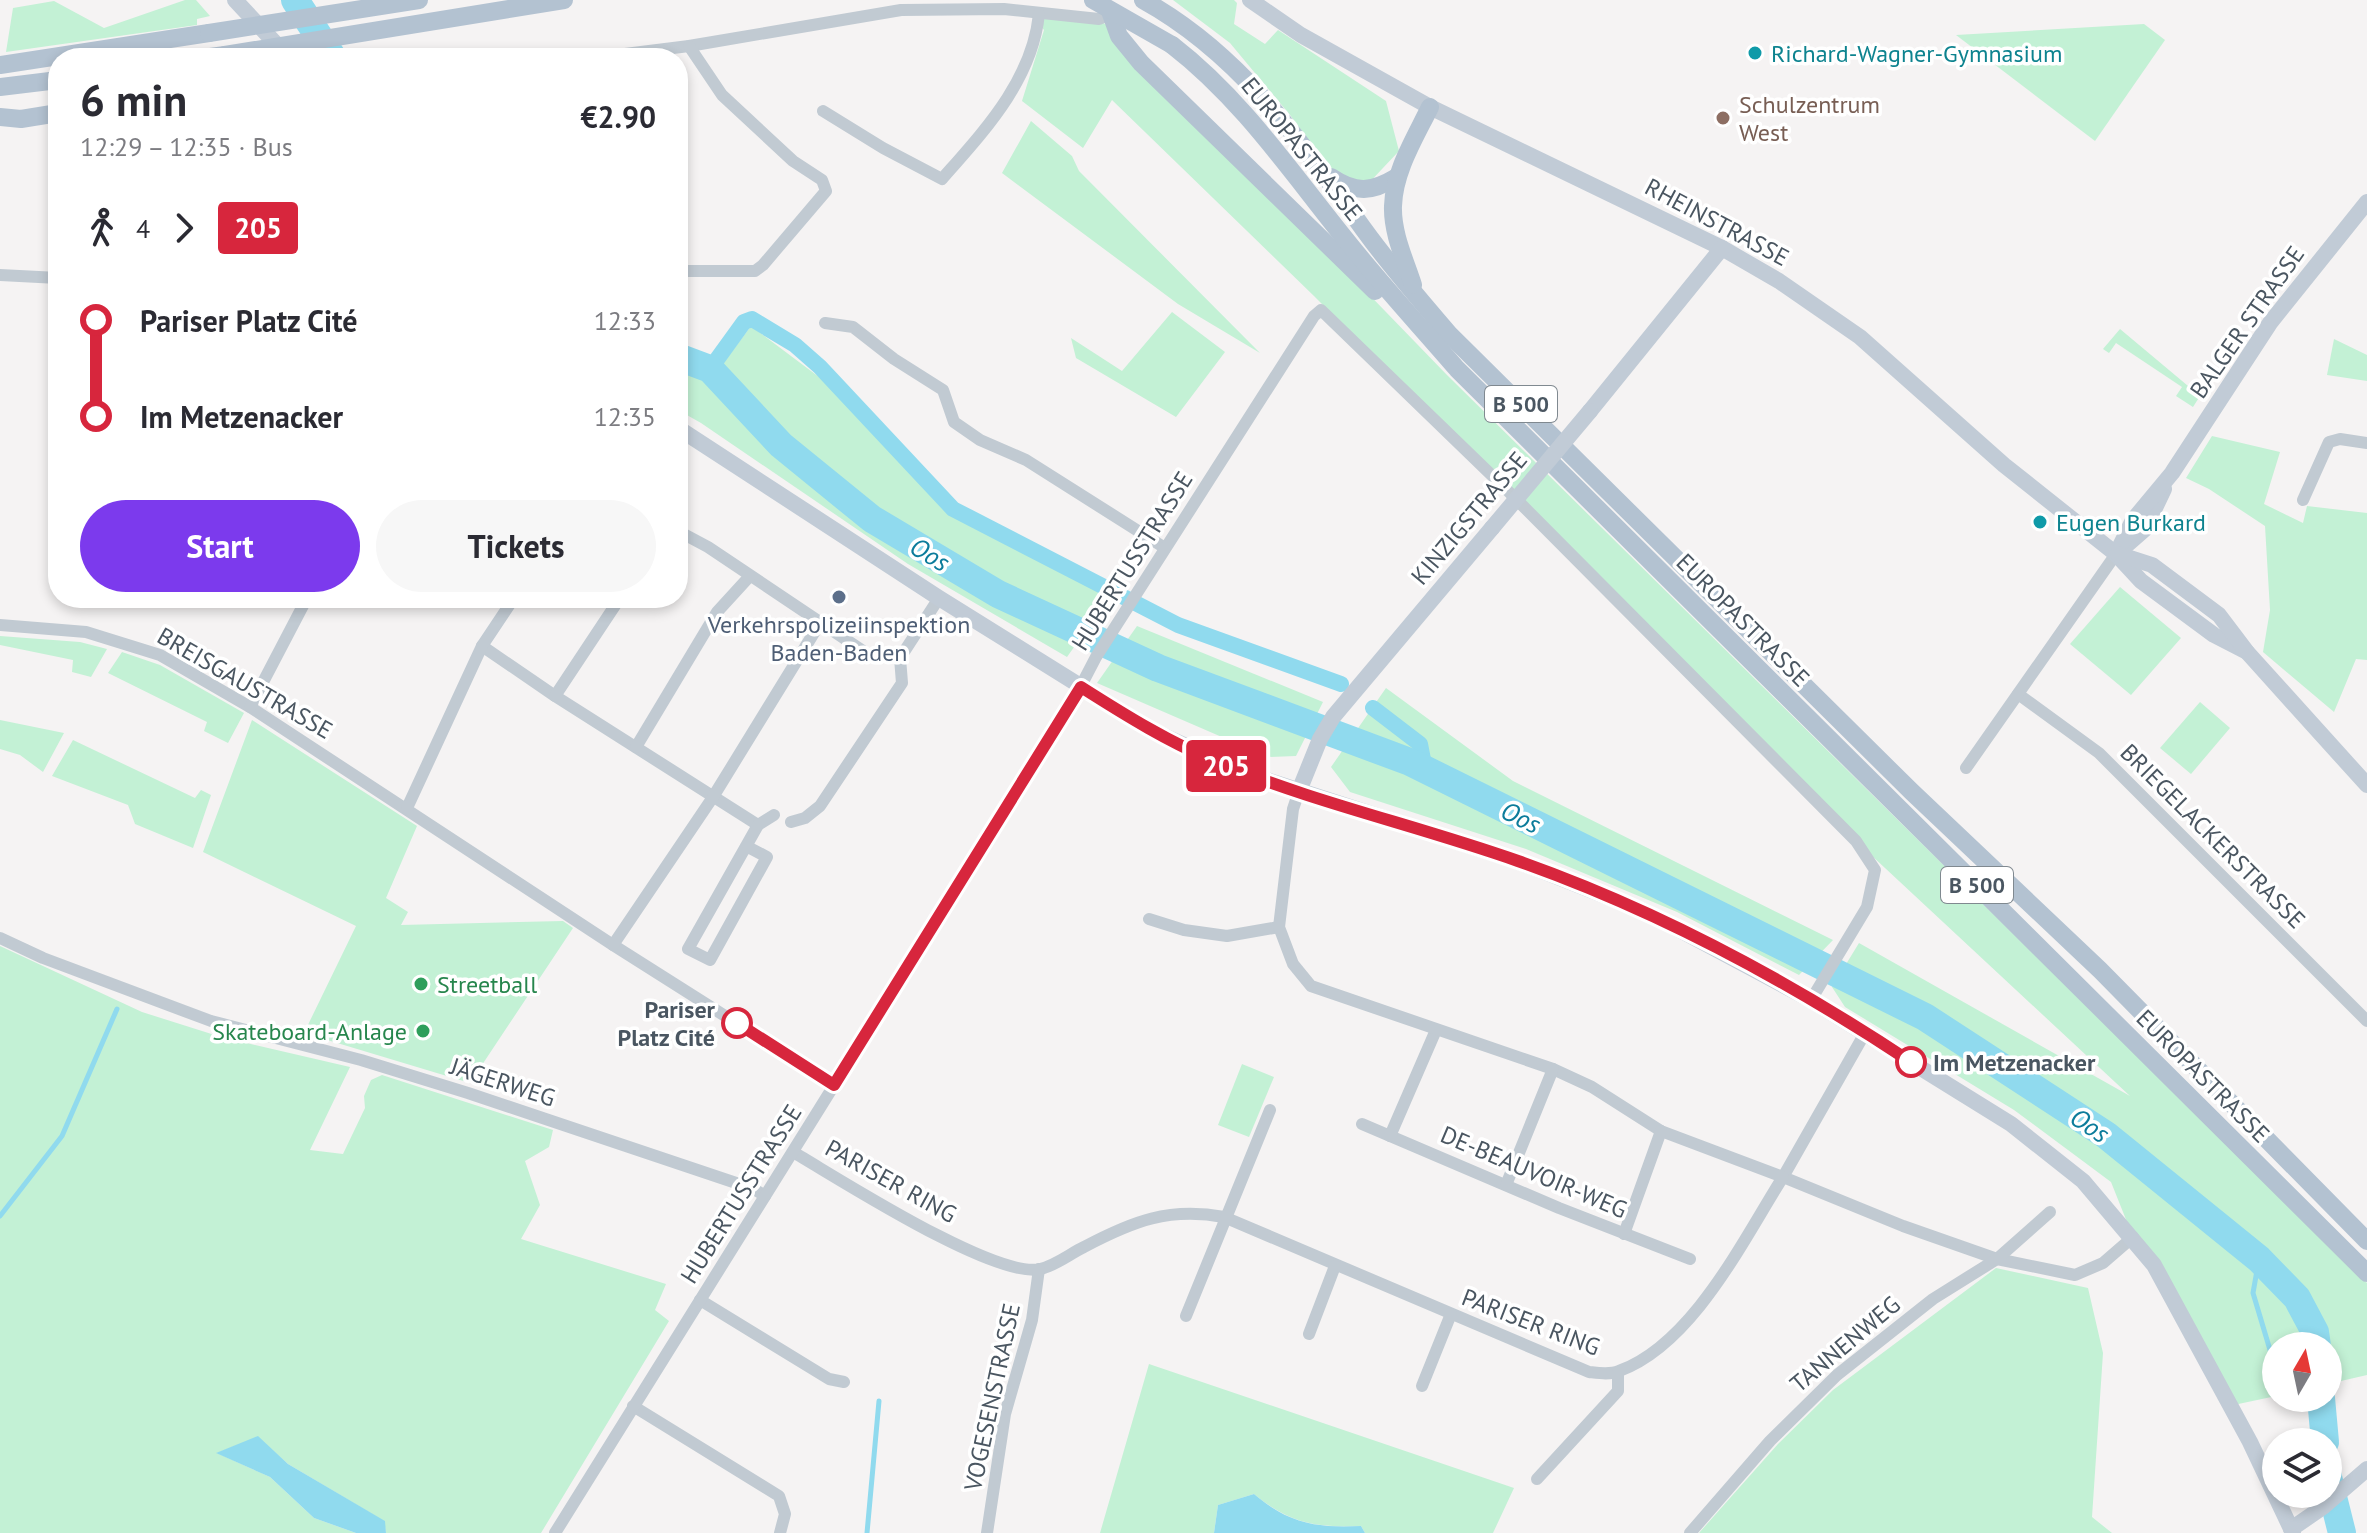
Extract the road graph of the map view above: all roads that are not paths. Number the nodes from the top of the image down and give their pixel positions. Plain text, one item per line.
1 (235, 0) edge
2 (419, 0) edge
3 (564, 0) edge
4 (1093, 0) edge
5 (1143, 0) edge
6 (1250, 0) edge
7 (1116, 7) edge
8 (1039, 14) junction
9 (689, 46) junction
10 (111, 48) edge
11 (268, 48) edge
12 (279, 48) edge
13 (673, 48) edge
14 (48, 58) edge
15 (0, 65) edge
16 (48, 81) edge
17 (0, 87) edge
18 (1430, 107) junction
19 (823, 111) dead end
20 (48, 115) edge
21 (0, 117) edge
22 (1324, 172) junction
23 (1397, 177) junction
24 (2367, 202) edge
25 (1722, 248) junction
26 (688, 271) edge
27 (0, 275) edge
28 (48, 277) edge
29 (1416, 296) junction
30 (825, 323) dead end
31 (1457, 369) junction
32 (688, 435) edge
33 (2367, 443) edge
34 (2303, 500) dead end
35 (688, 536) edge
36 (1165, 548) junction
37 (2116, 554) junction
38 (749, 577) junction
39 (939, 598) junction
40 (302, 608) edge
41 (507, 608) edge
42 (613, 608) edge
43 (820, 623) junction
44 (0, 625) edge
45 (482, 646) junction
46 (869, 655) dead end
47 (1081, 687) junction
48 (2018, 694) junction
49 (555, 696) junction
50 (250, 707) junction
51 (636, 747) junction
52 (1966, 768) dead end
53 (2367, 785) edge
54 (1299, 791) junction
55 (713, 797) junction
56 (407, 808) junction
57 (774, 815) dead end
58 (791, 822) dead end
59 (758, 825) junction
60 (746, 846) junction
61 (1149, 919) dead end
62 (1279, 927) junction
63 (0, 938) edge
64 (613, 945) junction
65 (1811, 1000) junction
66 (2367, 1021) edge
67 (1436, 1030) junction
68 (1865, 1033) junction
69 (1553, 1069) junction
70 (834, 1085) junction
71 (1270, 1110) dead end
72 (1362, 1124) dead end
73 (1661, 1131) junction
74 (1390, 1136) junction
75 (793, 1152) junction
76 (1783, 1177) junction
77 (1506, 1185) junction
78 (765, 1196) junction
79 (2050, 1212) dead end
80 (1224, 1217) junction
81 (1624, 1234) junction
82 (2133, 1237) junction
83 (2367, 1241) edge
84 (1690, 1259) dead end
85 (1997, 1259) junction
86 (1335, 1266) junction
87 (1039, 1269) junction
88 (2367, 1273) edge
89 (700, 1300) junction
90 (1451, 1314) junction
91 (1186, 1316) dead end
92 (1309, 1334) dead end
93 (1618, 1372) junction
94 (844, 1382) dead end
95 (1422, 1386) dead end
96 (633, 1406) junction
97 (2367, 1469) edge
98 (1537, 1479) dead end
99 (2292, 1531) edge
100 (555, 1533) edge
101 (780, 1533) edge
102 (987, 1533) edge
103 (1690, 1533) edge

1 - 12 street
2 - 10 main road, bridge
3 - 11 main road, bridge
4 - 31 main road, EUROPASTRASSE / B 500, bridge
5 - 22 main road, EUROPASTRASSE / B 500
6 - 18 street, RHEINSTRASSE
7 - 8 street
7 - 31 main road
8 - 9 street
8 - 19 street
9 - 13 street
9 - 26 street
14 - 15 main road, bridge
16 - 17 main road
18 - 23 main road
18 - 25 street, RHEINSTRASSE
20 - 21 main road
22 - 23 main road
22 - 29 main road, EUROPASTRASSE / B 500
23 - 29 main road
24 - 37 street, BALGER STRASSE
25 - 37 street, RHEINSTRASSE
25 - 54 street, KINZIGSTRASSE, bridge
27 - 28 street
29 - 83 main road, EUROPASTRASSE / B 500
30 - 36 street
31 - 88 main road, EUROPASTRASSE / B 500
32 - 39 street
33 - 34 street
35 - 38 street
36 - 47 street, HUBERTUSSTRASSE
36 - 65 street, HUBERTUSSTRASSE
37 - 48 street
37 - 53 street, RHEINSTRASSE
38 - 43 street
38 - 51 street
39 - 47 street
39 - 58 street
40 - 50 street
41 - 45 street
42 - 49 street
43 - 46 street
43 - 55 street
44 - 50 street, BREISGAUSTRASSE
45 - 49 street
45 - 56 street
47 - 54 street
47 - 70 street, HUBERTUSSTRASSE
48 - 52 street
48 - 66 street, BRIEGELACKERSTRASSE
49 - 51 street
50 - 56 street, BREISGAUSTRASSE
51 - 55 street
54 - 62 street
54 - 65 street
55 - 59 street
55 - 64 street
56 - 64 street, BREISGAUSTRASSE
57 - 59 street
59 - 60 street
60 - 60 street
61 - 62 street
62 - 67 street
63 - 78 street, JÄGERWEG
64 - 70 street, BREISGAUSTRASSE
65 - 68 street
67 - 69 street
67 - 74 street
68 - 76 street, PARISER RING
68 - 82 street
69 - 73 street
69 - 77 street
70 - 75 street, HUBERTUSSTRASSE
71 - 80 street
72 - 74 street, DE-BEAUVOIR-WEG
73 - 76 street
73 - 81 street
74 - 77 street, DE-BEAUVOIR-WEG
75 - 78 street, HUBERTUSSTRASSE
75 - 87 street, PARISER RING
76 - 85 street
76 - 93 street, PARISER RING
77 - 81 street, DE-BEAUVOIR-WEG
78 - 89 street, HUBERTUSSTRASSE
79 - 85 street, TANNENWEG
80 - 86 street, PARISER RING
80 - 87 street, PARISER RING
80 - 91 street
81 - 84 street, DE-BEAUVOIR-WEG
82 - 85 street
82 - 99 street
85 - 103 street, TANNENWEG
86 - 90 street, PARISER RING
86 - 92 street
87 - 102 street, VOGESENSTRASSE
89 - 94 street
89 - 96 street, HUBERTUSSTRASSE
90 - 93 street, PARISER RING
90 - 95 street
93 - 98 street
96 - 100 street, HUBERTUSSTRASSE
96 - 101 street
97 - 99 street

